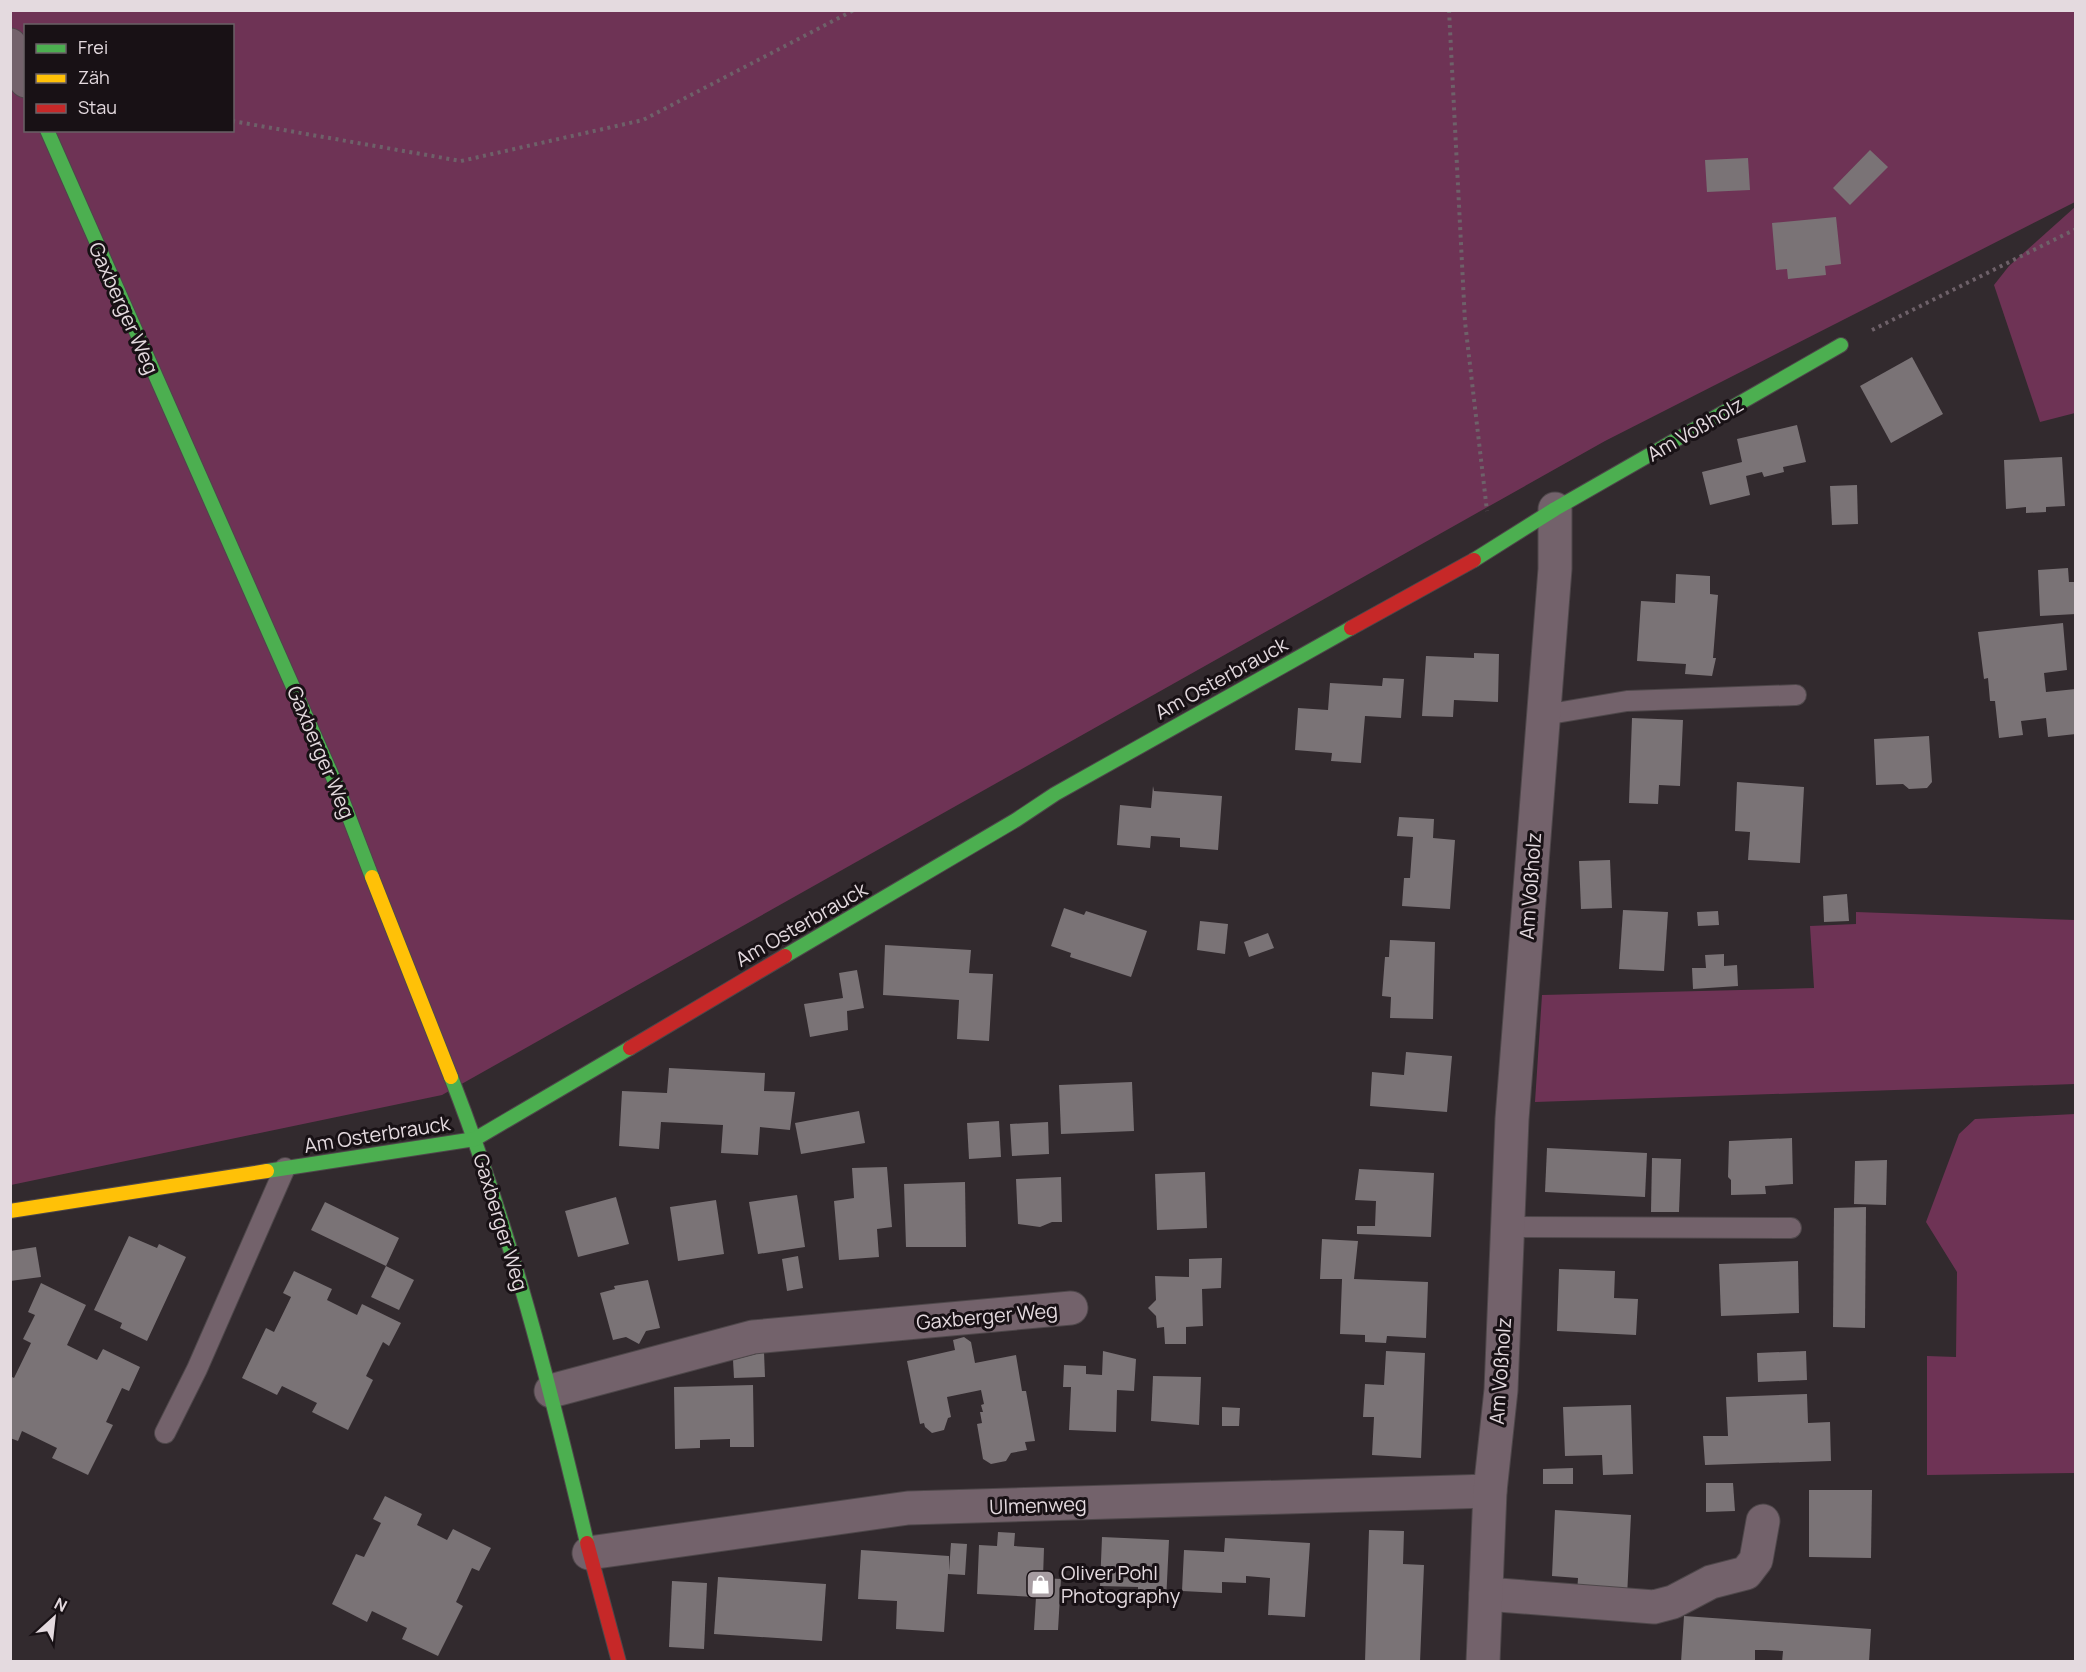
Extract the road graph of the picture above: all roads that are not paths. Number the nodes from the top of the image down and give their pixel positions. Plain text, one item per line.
1 (10, 45) edge
2 (24, 76) edge
3 (48, 132) edge
4 (1841, 345) road end
5 (1555, 509) junction
6 (1796, 695) dead end
7 (1544, 715) junction
8 (475, 1139) junction
9 (285, 1168) junction
10 (10, 1211) edge
11 (1508, 1227) junction
12 (1791, 1228) dead end
13 (1071, 1308) dead end
14 (551, 1391) junction
15 (165, 1433) dead end
16 (1490, 1491) junction
17 (1762, 1521) dead end
18 (589, 1554) junction
19 (1486, 1594) junction
20 (620, 1662) edge
21 (1483, 1662) edge

1 - 2 street
3 - 8 street, Gaxberger Weg
4 - 5 street, Am Voßholz
5 - 7 street, Am Voßholz
5 - 8 street, Am Osterbrauck
6 - 7 lane
7 - 11 street, Am Voßholz
8 - 9 street, Am Osterbrauck
8 - 14 street, Gaxberger Weg
9 - 10 street, Am Osterbrauck
9 - 15 lane
11 - 12 lane
11 - 16 street, Am Voßholz
13 - 14 street, Gaxberger Weg
14 - 18 street, Gaxberger Weg
16 - 18 street, Ulmenweg
16 - 19 street, Am Voßholz
17 - 19 street
18 - 20 street, Gaxberger Weg
19 - 21 street, Am Voßholz

